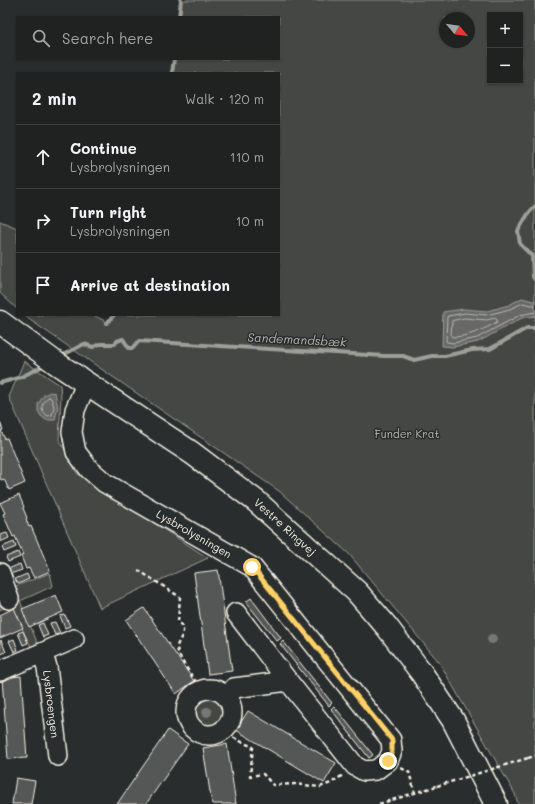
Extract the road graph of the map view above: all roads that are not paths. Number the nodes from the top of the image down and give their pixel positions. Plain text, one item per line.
1 (0, 322) edge
2 (86, 384) junction
3 (0, 575) edge
4 (9, 598) dead end
5 (236, 614) dead end
6 (74, 639) dead end
7 (42, 653) junction
8 (0, 671) edge
9 (288, 681) junction
10 (227, 698) junction
11 (58, 756) dead end
12 (496, 804) edge

1 - 2 main road, Vestre Ringvej
2 - 9 street, Lysbrolysningen
2 - 12 main road, Vestre Ringvej
3 - 4 street
5 - 9 street
6 - 7 street, Lysbroengen
7 - 8 street, Lysbroengen
7 - 11 street, Lysbroengen
9 - 10 street
10 - 10 street

